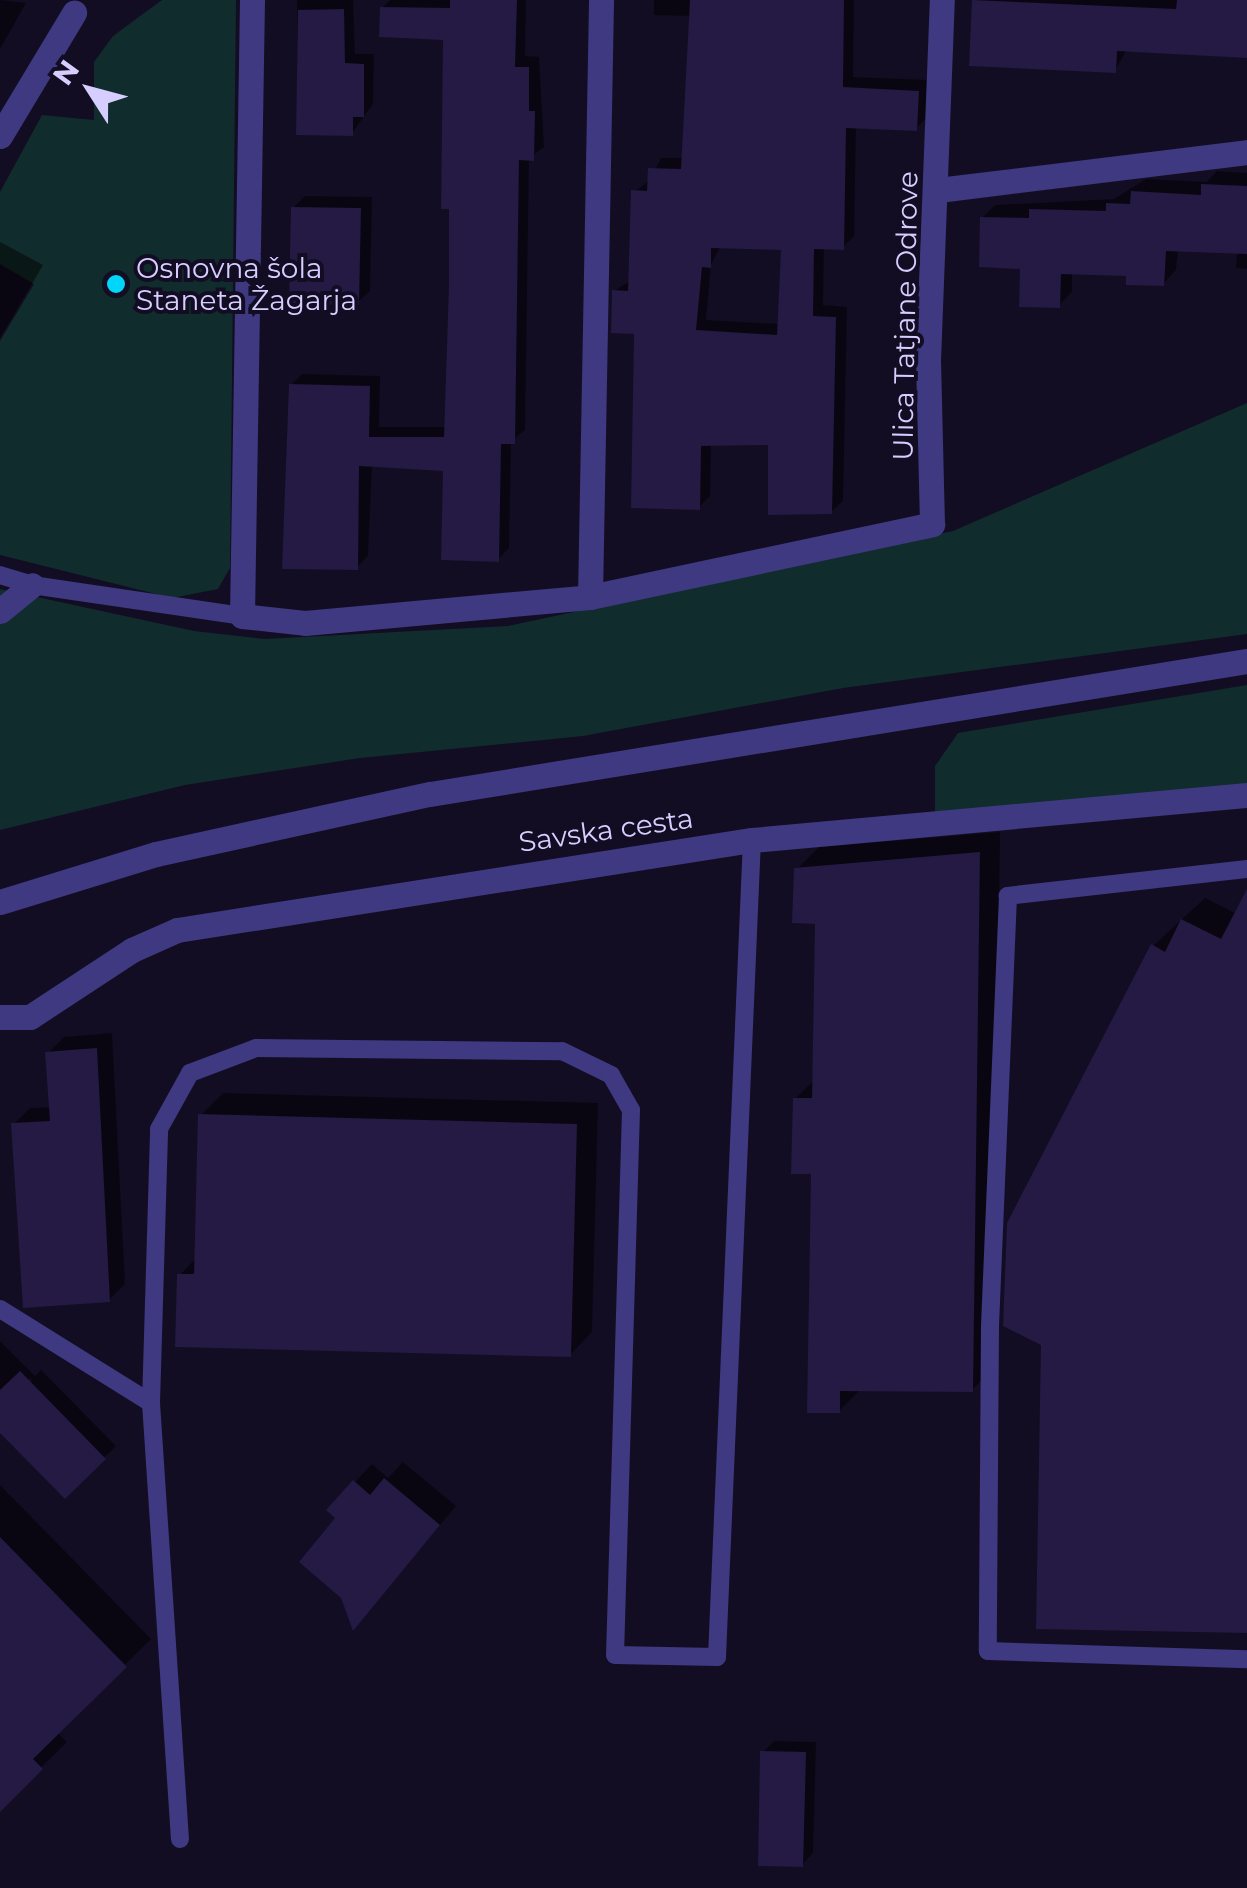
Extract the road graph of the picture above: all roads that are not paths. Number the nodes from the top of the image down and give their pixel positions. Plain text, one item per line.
1 (252, 0) edge
2 (600, 0) edge
3 (942, 0) edge
4 (74, 13) dead end
5 (0, 136) edge
6 (1247, 152) edge
7 (938, 190) junction
8 (0, 574) edge
9 (32, 585) junction
10 (590, 598) junction
11 (0, 611) edge
12 (242, 616) junction
13 (1247, 662) edge
14 (1247, 795) edge
15 (752, 840) junction
16 (1247, 869) edge
17 (0, 902) edge
18 (0, 1017) edge
19 (0, 1309) edge
20 (151, 1403) junction
21 (1247, 1659) edge
22 (180, 1838) dead end

1 - 12 street
2 - 10 street
3 - 7 street, Ulica Tatjane Odrove
4 - 5 street
6 - 7 street
7 - 10 street, Ulica Tatjane Odrove
8 - 9 lane
9 - 11 street
9 - 12 lane
10 - 12 street, Ulica Tatjane Odrove
13 - 17 street
14 - 15 street, Savska cesta
15 - 18 street, Savska cesta
15 - 20 lane
16 - 21 lane
19 - 20 lane
20 - 22 lane

